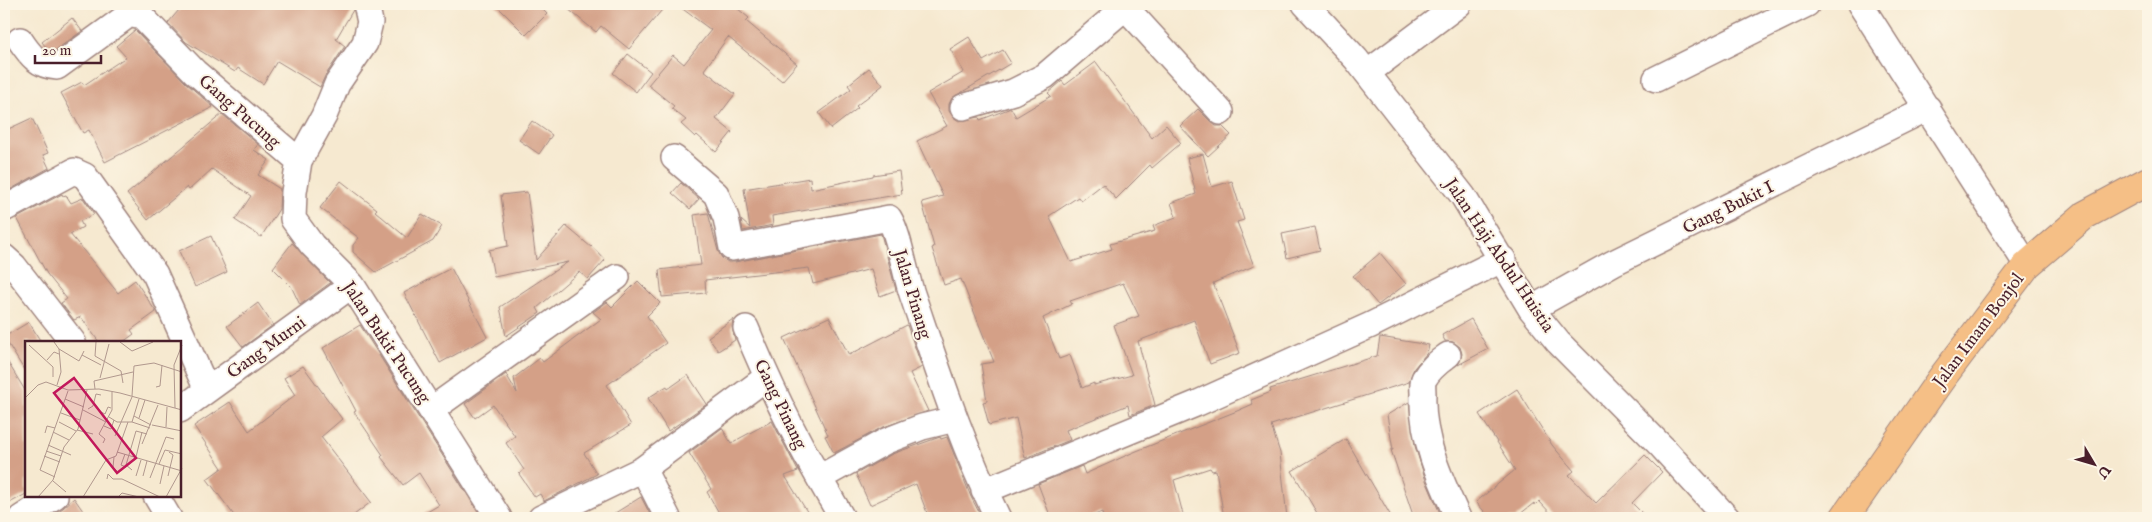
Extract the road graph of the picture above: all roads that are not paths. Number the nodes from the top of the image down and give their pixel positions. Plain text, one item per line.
1 (366, 4) edge
2 (1305, 4) edge
3 (1459, 4) edge
4 (1808, 4) edge
5 (1860, 4) edge
6 (1127, 5) edge
7 (20, 40) dead end
8 (1367, 73) junction
9 (1656, 79) dead end
10 (963, 107) dead end
11 (1928, 108) junction
12 (1221, 112) dead end
13 (674, 158) dead end
14 (299, 162) junction
15 (2148, 182) edge
16 (4, 209) edge
17 (4, 257) edge
18 (1503, 260) junction
19 (2027, 265) junction
20 (617, 277) dead end
21 (352, 285) junction
22 (1531, 309) junction
23 (746, 328) dead end
24 (72, 341) edge
25 (1448, 355) dead end
26 (766, 378) junction
27 (207, 390) junction
28 (181, 409) edge
29 (432, 410) junction
30 (954, 418) junction
31 (643, 469) junction
32 (819, 478) junction
33 (984, 491) junction
34 (53, 497) edge
35 (157, 497) edge
36 (21, 518) edge
37 (169, 518) edge
38 (499, 518) edge
39 (541, 518) edge
40 (668, 518) edge
41 (842, 518) edge
42 (998, 518) edge
43 (1458, 518) edge
44 (1727, 518) edge
45 (1844, 518) edge

1 - 14 street, Jalan Bukit Pucung
2 - 8 street, Jalan Haji Abdul Huistia
3 - 8 street
4 - 9 street
5 - 11 street
6 - 10 street
6 - 12 street
7 - 14 street, Gang Pucung
8 - 18 street, Jalan Haji Abdul Huistia
11 - 19 street
11 - 22 street, Gang Bukit I
13 - 30 street, Jalan Pinang
14 - 21 street, Jalan Bukit Pucung
15 - 19 highway, Jalan Imam Bonjol
16 - 27 street
17 - 24 street
18 - 22 street, Jalan Haji Abdul Huistia
18 - 33 street
19 - 45 highway, Jalan Imam Bonjol
20 - 29 street
21 - 27 street, Gang Murni
21 - 29 street, Jalan Bukit Pucung
22 - 44 street, Jalan Haji Abdul Huistia
23 - 26 street, Gang Pinang
25 - 43 street
26 - 31 street
26 - 32 street, Gang Pinang
27 - 28 street, Gang Murni
29 - 38 street, Jalan Bukit Pucung
30 - 32 street
30 - 33 street, Jalan Pinang
31 - 39 street
31 - 40 street
32 - 41 street, Gang Pinang
33 - 42 street, Jalan Pinang
34 - 36 street
35 - 37 street

